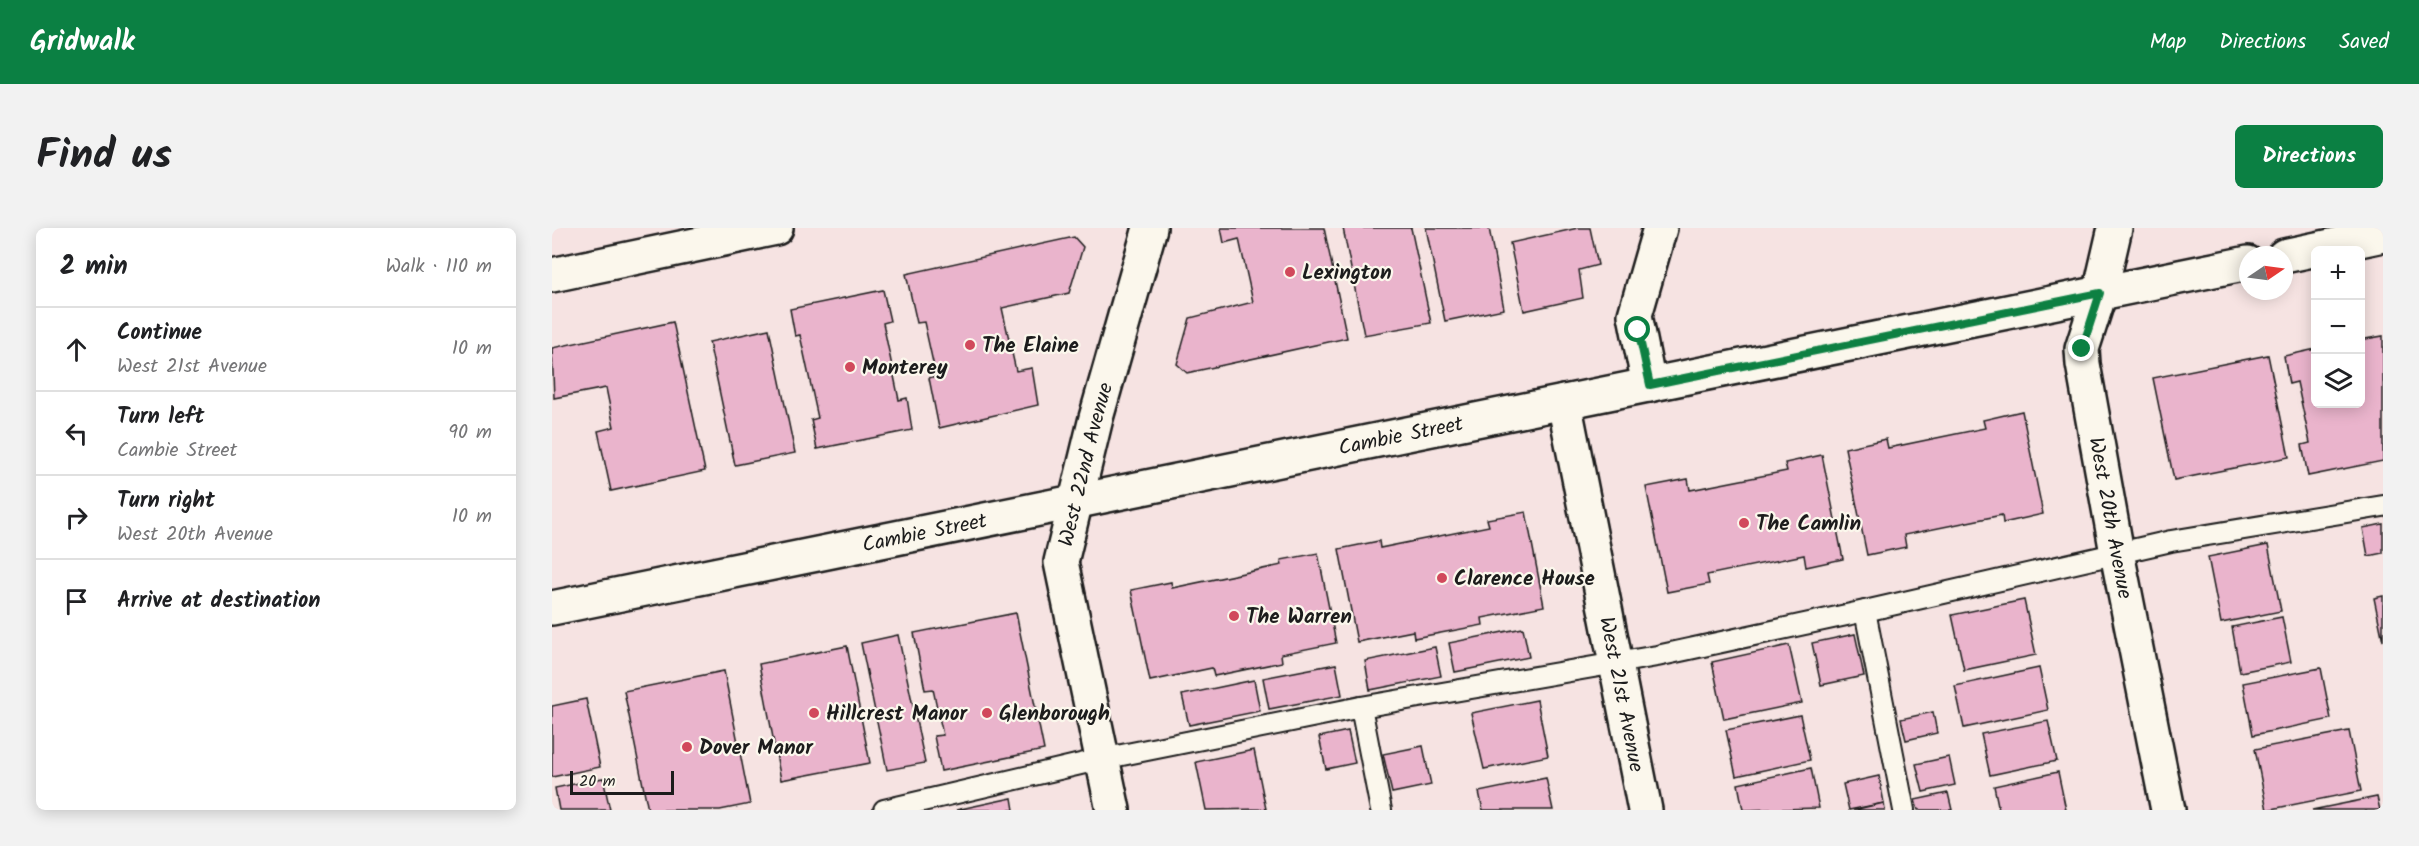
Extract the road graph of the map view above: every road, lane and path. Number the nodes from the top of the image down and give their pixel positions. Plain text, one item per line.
1 (776, 228) edge
2 (1150, 228) edge
3 (1660, 228) edge
4 (2115, 228) edge
5 (2383, 236) edge
6 (657, 240) edge
7 (2293, 254) edge
8 (2239, 265) edge
9 (552, 275) edge
10 (2100, 293) junction
11 (1650, 385) junction
12 (1564, 402) junction
13 (1077, 501) junction
14 (2383, 506) edge
15 (2117, 553) junction
16 (552, 608) edge
17 (1865, 611) junction
18 (1615, 662) junction
19 (1361, 707) junction
20 (1102, 759) junction
21 (884, 810) edge
22 (1113, 810) edge
23 (1381, 810) edge
24 (1645, 810) edge
25 (1904, 810) edge
26 (2168, 810) edge

1 - 6 street
2 - 13 street, West 22nd Avenue
3 - 11 street
4 - 10 street, West 20th Avenue
5 - 7 street
6 - 9 street
8 - 10 street, Cambie Street
10 - 11 street, Cambie Street
10 - 15 street, West 20th Avenue
11 - 12 street, Cambie Street
12 - 13 street, Cambie Street
12 - 18 street, West 21st Avenue
13 - 16 street, Cambie Street
13 - 20 street, West 22nd Avenue
14 - 15 lane
15 - 17 lane
15 - 26 street, West 20th Avenue
17 - 18 lane
17 - 25 lane
18 - 19 lane
18 - 24 street, West 21st Avenue
19 - 20 lane
19 - 23 lane
20 - 21 lane
20 - 22 street, West 22nd Avenue

